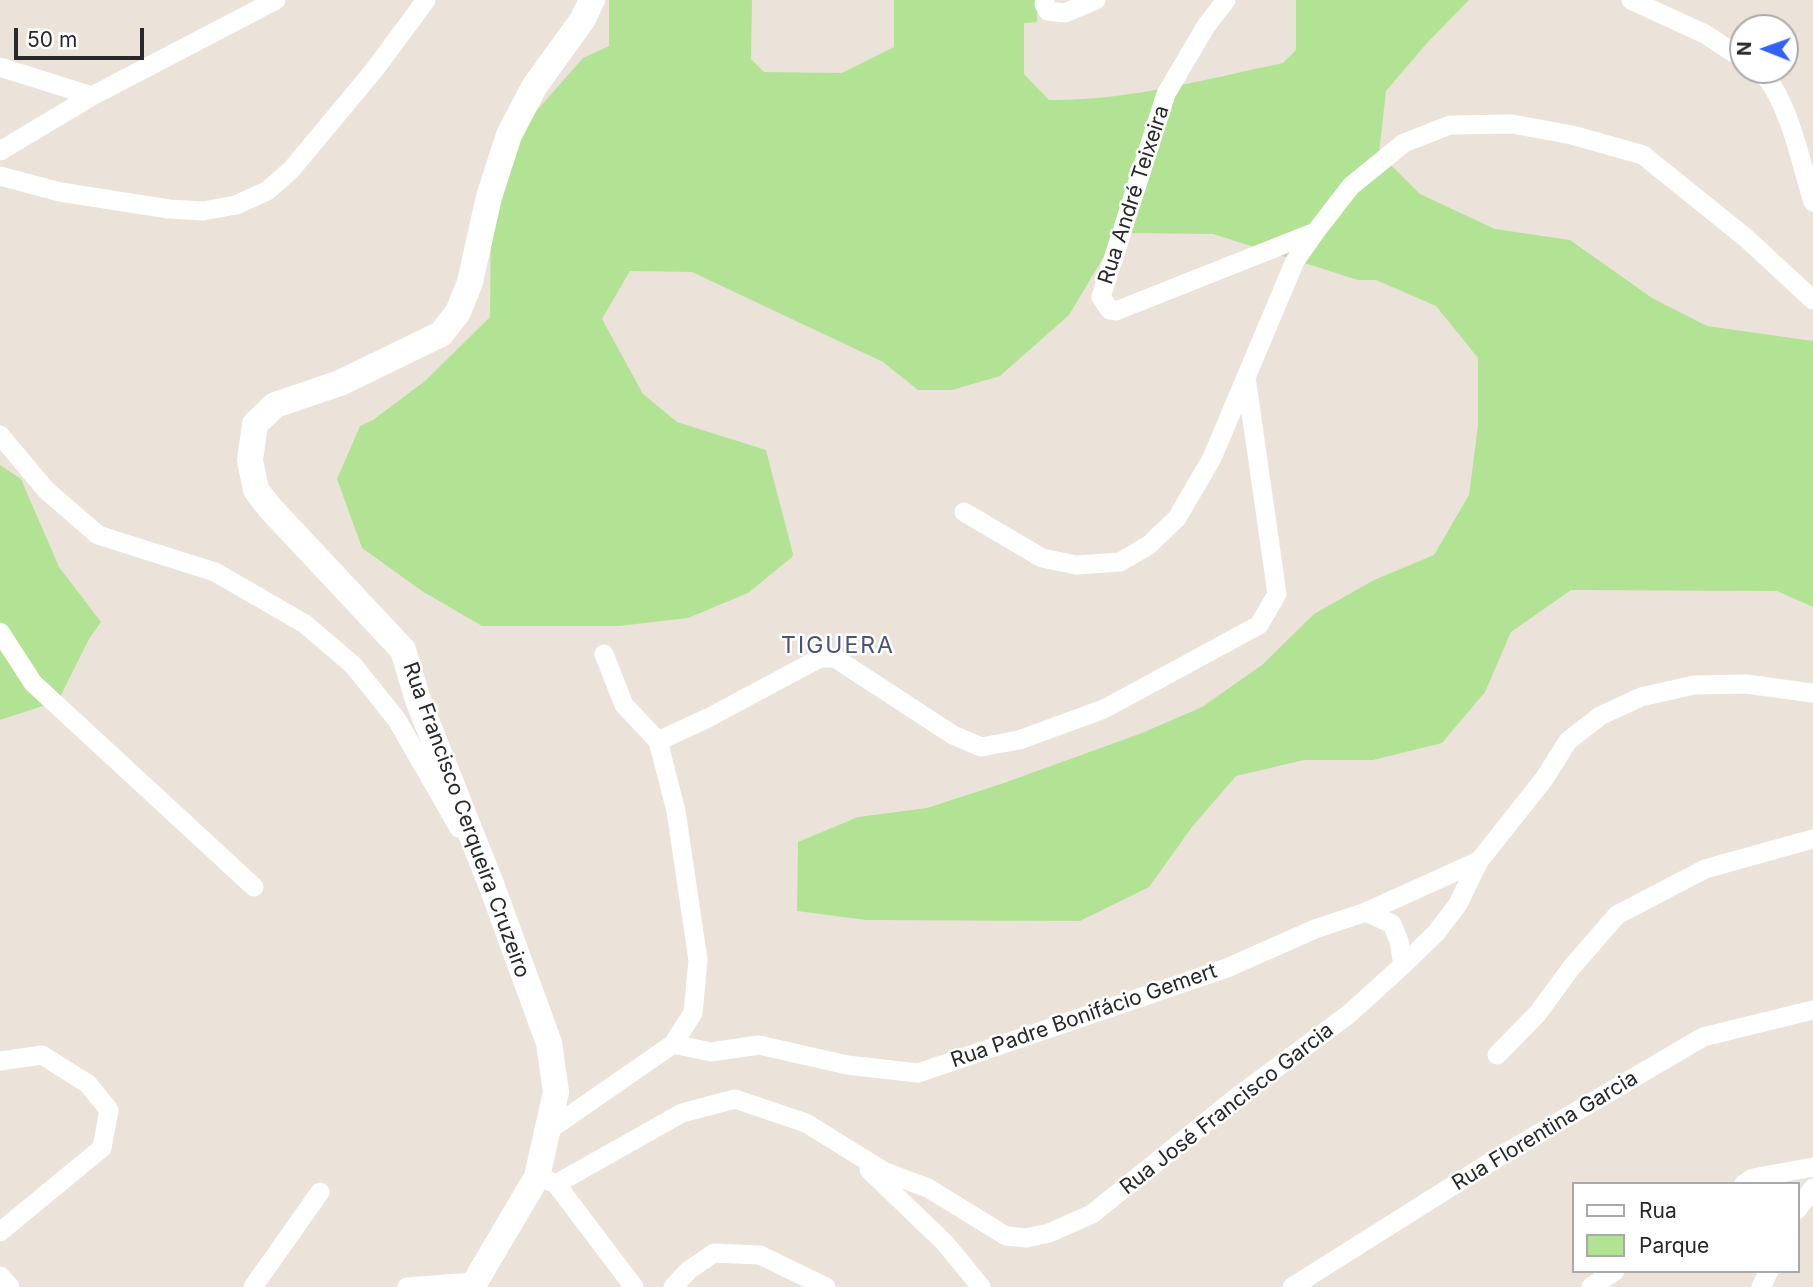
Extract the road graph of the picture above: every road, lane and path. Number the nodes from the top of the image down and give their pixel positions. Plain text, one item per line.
1 (276, 0) edge
2 (426, 0) edge
3 (592, 0) edge
4 (1045, 0) edge
5 (1096, 0) edge
6 (1226, 0) edge
7 (1631, 0) edge
8 (1729, 50) edge
9 (0, 67) edge
10 (1772, 84) edge
11 (92, 96) junction
12 (0, 151) edge
13 (0, 176) edge
14 (1813, 202) edge
15 (1316, 231) junction
16 (1813, 300) edge
17 (1246, 377) junction
18 (0, 435) edge
19 (964, 512) dead end
20 (0, 632) edge
21 (604, 654) dead end
22 (1813, 693) edge
23 (659, 741) junction
24 (1813, 839) edge
25 (1479, 861) junction
26 (491, 884) junction
27 (254, 887) dead end
28 (1366, 912) junction
29 (1403, 965) junction
30 (1813, 1010) edge
31 (673, 1044) junction
32 (1497, 1055) dead end
33 (0, 1061) edge
34 (549, 1130) junction
35 (843, 1144) junction
36 (1813, 1167) edge
37 (546, 1180) junction
38 (1747, 1182) edge
39 (1813, 1188) edge
40 (320, 1192) dead end
41 (1799, 1207) edge
42 (0, 1233) edge
43 (1612, 1273) edge
44 (0, 1276) edge
45 (474, 1285) edge
46 (10, 1287) edge
47 (253, 1287) edge
48 (407, 1287) edge
49 (634, 1287) edge
50 (673, 1287) edge
51 (826, 1287) edge
52 (981, 1287) edge
53 (1292, 1287) edge
54 (1591, 1287) edge

1 - 11 street
2 - 13 street
3 - 26 main road, Rua Francisco Cerqueira Cruzeiro
4 - 5 street
6 - 15 street, Rua André Teixeira
7 - 8 street
9 - 11 street
10 - 14 street
11 - 12 street
15 - 16 street
15 - 17 street
17 - 19 street
17 - 23 street
18 - 26 street
20 - 27 street
21 - 23 street
22 - 25 street, Rua José Francisco Garcia
23 - 31 street
24 - 32 street
25 - 28 street, Rua Padre Bonifácio Gemert
25 - 29 street, Rua José Francisco Garcia
26 - 34 main road, Rua Francisco Cerqueira Cruzeiro
28 - 29 street
28 - 31 street, Rua Padre Bonifácio Gemert
29 - 35 street, Rua José Francisco Garcia
30 - 53 street, Rua Florentina Garcia
31 - 34 street
33 - 42 street
34 - 37 main road, Rua Francisco Cerqueira Cruzeiro
35 - 37 street, Rua José Francisco Garcia
35 - 52 street
36 - 38 street
37 - 45 main road, Rua Francisco Cerqueira Cruzeiro
37 - 49 street
39 - 41 street
40 - 47 street
43 - 54 street
44 - 46 street
45 - 48 street
50 - 51 street

